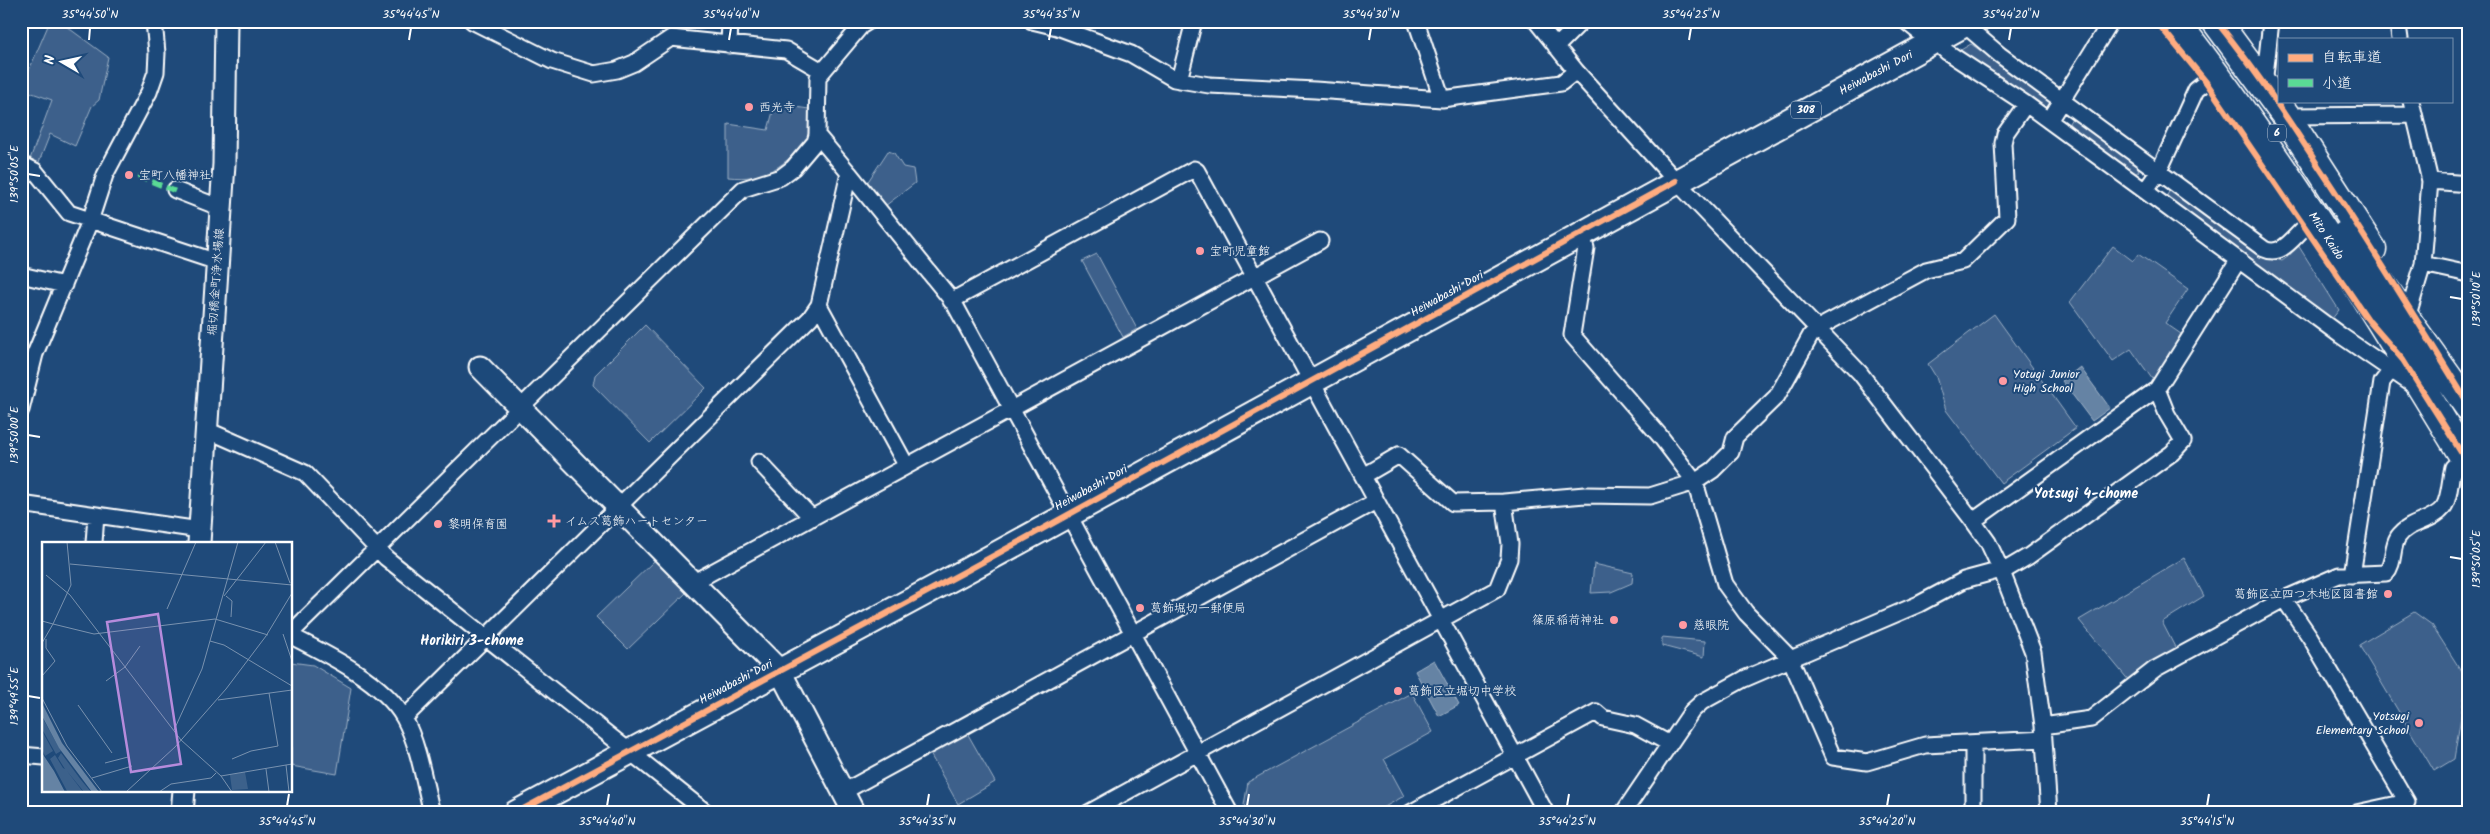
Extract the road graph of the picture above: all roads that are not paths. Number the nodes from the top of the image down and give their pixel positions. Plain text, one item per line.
1 (154, 21) edge
2 (226, 21) edge
3 (472, 21) edge
4 (730, 21) edge
5 (869, 21) edge
6 (1032, 21) edge
7 (1194, 21) edge
8 (1416, 21) edge
9 (1536, 21) edge
10 (1582, 21) edge
11 (1910, 21) edge
12 (2111, 21) edge
13 (2156, 21) edge
14 (2175, 21) edge
15 (2271, 21) edge
16 (1965, 22) edge
17 (2214, 23) edge
18 (1935, 40) junction
19 (729, 45) junction
20 (1556, 47) junction
21 (822, 71) junction
22 (1576, 71) junction
23 (1179, 80) junction
24 (2206, 82) junction
25 (2264, 85) junction
26 (1442, 99) junction
27 (2062, 100) junction
28 (2026, 104) junction
29 (2413, 108) edge
30 (2286, 116) junction
31 (2049, 121) junction
32 (817, 136) junction
33 (21, 164) edge
34 (2159, 171) junction
35 (849, 173) junction
36 (1676, 181) junction
37 (2430, 181) junction
38 (2469, 184) edge
39 (175, 190) dead end
40 (2146, 191) junction
41 (221, 208) junction
42 (90, 221) junction
43 (2304, 228) junction
44 (1581, 234) junction
45 (1320, 241) dead end
46 (2347, 251) junction
47 (2238, 261) junction
48 (217, 262) junction
49 (2423, 264) junction
50 (2469, 274) edge
51 (21, 275) edge
52 (1254, 276) junction
53 (64, 285) junction
54 (951, 301) junction
55 (819, 305) junction
56 (2410, 308) junction
57 (1818, 328) junction
58 (2397, 364) junction
59 (480, 367) dead end
60 (1310, 382) junction
61 (2157, 389) junction
62 (2469, 406) edge
63 (521, 408) junction
64 (1012, 409) junction
65 (21, 410) edge
66 (207, 430) junction
67 (759, 462) dead end
68 (2467, 462) edge
69 (906, 465) junction
70 (1363, 476) junction
71 (1695, 482) junction
72 (1376, 501) junction
73 (1504, 502) junction
74 (21, 504) edge
75 (618, 507) junction
76 (1068, 513) junction
77 (96, 515) junction
78 (812, 518) junction
79 (1973, 521) junction
80 (200, 536) edge
81 (94, 542) edge
82 (377, 550) junction
83 (2002, 571) junction
84 (2352, 575) junction
85 (692, 582) junction
86 (2284, 599) junction
87 (1441, 620) junction
88 (292, 633) edge
89 (1134, 634) junction
90 (292, 635) edge
91 (486, 637) junction
92 (1790, 658) junction
93 (780, 671) junction
94 (404, 718) junction
95 (2043, 732) junction
96 (1670, 744) junction
97 (1973, 744) junction
98 (630, 752) junction
99 (1198, 753) junction
100 (21, 755) edge
101 (1514, 756) junction
102 (42, 757) edge
103 (184, 792) edge
104 (843, 792) junction
105 (2396, 809) edge
106 (182, 813) edge
107 (432, 813) edge
108 (516, 813) edge
109 (707, 813) edge
110 (854, 813) edge
111 (1088, 813) edge
112 (1230, 813) edge
113 (1410, 813) edge
114 (1546, 813) edge
115 (1623, 813) edge
116 (1973, 813) edge
117 (2049, 813) edge
118 (2356, 813) edge

1 - 42 street
2 - 41 street, 堀切橋金町浄水場線
3 - 19 street
4 - 19 street
5 - 21 street
6 - 23 street
7 - 23 street
8 - 26 street
9 - 20 street
10 - 20 street
11 - 18 street
12 - 27 street
13 - 24 highway
14 - 46 highway, Mito Kaido / 6
15 - 25 street
16 - 18 main road, Heiwabashi Dori / 308
16 - 27 street
17 - 25 highway
17 - 46 highway, Mito Kaido / 6
18 - 28 street
18 - 36 main road, Heiwabashi Dori / 308
19 - 21 street
20 - 22 street
21 - 32 street
22 - 26 street
22 - 36 street
23 - 26 street
24 - 34 street
24 - 43 highway
25 - 30 highway
27 - 31 street
27 - 34 street
28 - 31 street
28 - 57 street
29 - 30 street
29 - 37 street
30 - 56 highway
31 - 40 street
32 - 35 street
32 - 63 street
33 - 42 street
34 - 40 street
34 - 43 street
35 - 54 street
35 - 55 street
36 - 44 main road, Heiwabashi Dori / 308
36 - 57 street
37 - 38 street
37 - 49 street
39 - 41 street
40 - 47 street
41 - 48 street, 堀切橋金町浄水場線
42 - 48 street
42 - 53 street
43 - 58 highway
44 - 60 main road, Heiwabashi Dori / 308
44 - 71 street
45 - 52 street
46 - 58 highway, Mito Kaido / 6
46 - 62 highway, Mito Kaido / 6
47 - 58 street
47 - 61 street
48 - 66 street, 堀切橋金町浄水場線
49 - 50 street
49 - 56 street
51 - 53 street
52 - 54 street
52 - 60 street
52 - 64 street
53 - 65 street
54 - 64 street
55 - 69 street
55 - 75 street
56 - 62 highway
57 - 71 street
57 - 79 street
58 - 68 highway, Mito Kaido / 6
58 - 84 street
59 - 63 street
60 - 70 street
60 - 76 main road, Heiwabashi Dori / 308
61 - 79 street
61 - 83 street
63 - 75 street
63 - 82 street
64 - 69 street
64 - 76 street
66 - 80 street, 堀切橋金町浄水場線
66 - 82 street
67 - 78 street
68 - 84 street
69 - 78 street
70 - 72 street
70 - 73 street
71 - 73 street
71 - 92 street
72 - 87 street
72 - 89 street
73 - 87 street
74 - 77 street
75 - 85 street
75 - 91 street
76 - 89 street
76 - 93 main road, Heiwabashi Dori / 308
77 - 80 street
77 - 81 street
78 - 85 street
79 - 83 street
82 - 88 street
82 - 91 street
83 - 92 street
83 - 95 street
84 - 86 street
85 - 93 street
86 - 95 street
86 - 105 street
87 - 99 street
87 - 101 street
89 - 99 street
89 - 104 street
90 - 94 street
91 - 94 street
91 - 98 street
92 - 96 street
92 - 97 street
93 - 98 main road, Heiwabashi Dori / 308
93 - 104 street
94 - 107 street
95 - 97 street
95 - 117 street
96 - 101 street
96 - 115 street
97 - 116 street
98 - 108 main road, Heiwabashi Dori / 308
98 - 109 street
99 - 111 street
99 - 112 street
100 - 102 street
101 - 113 street
101 - 114 street
103 - 106 street
104 - 110 street
105 - 118 street

